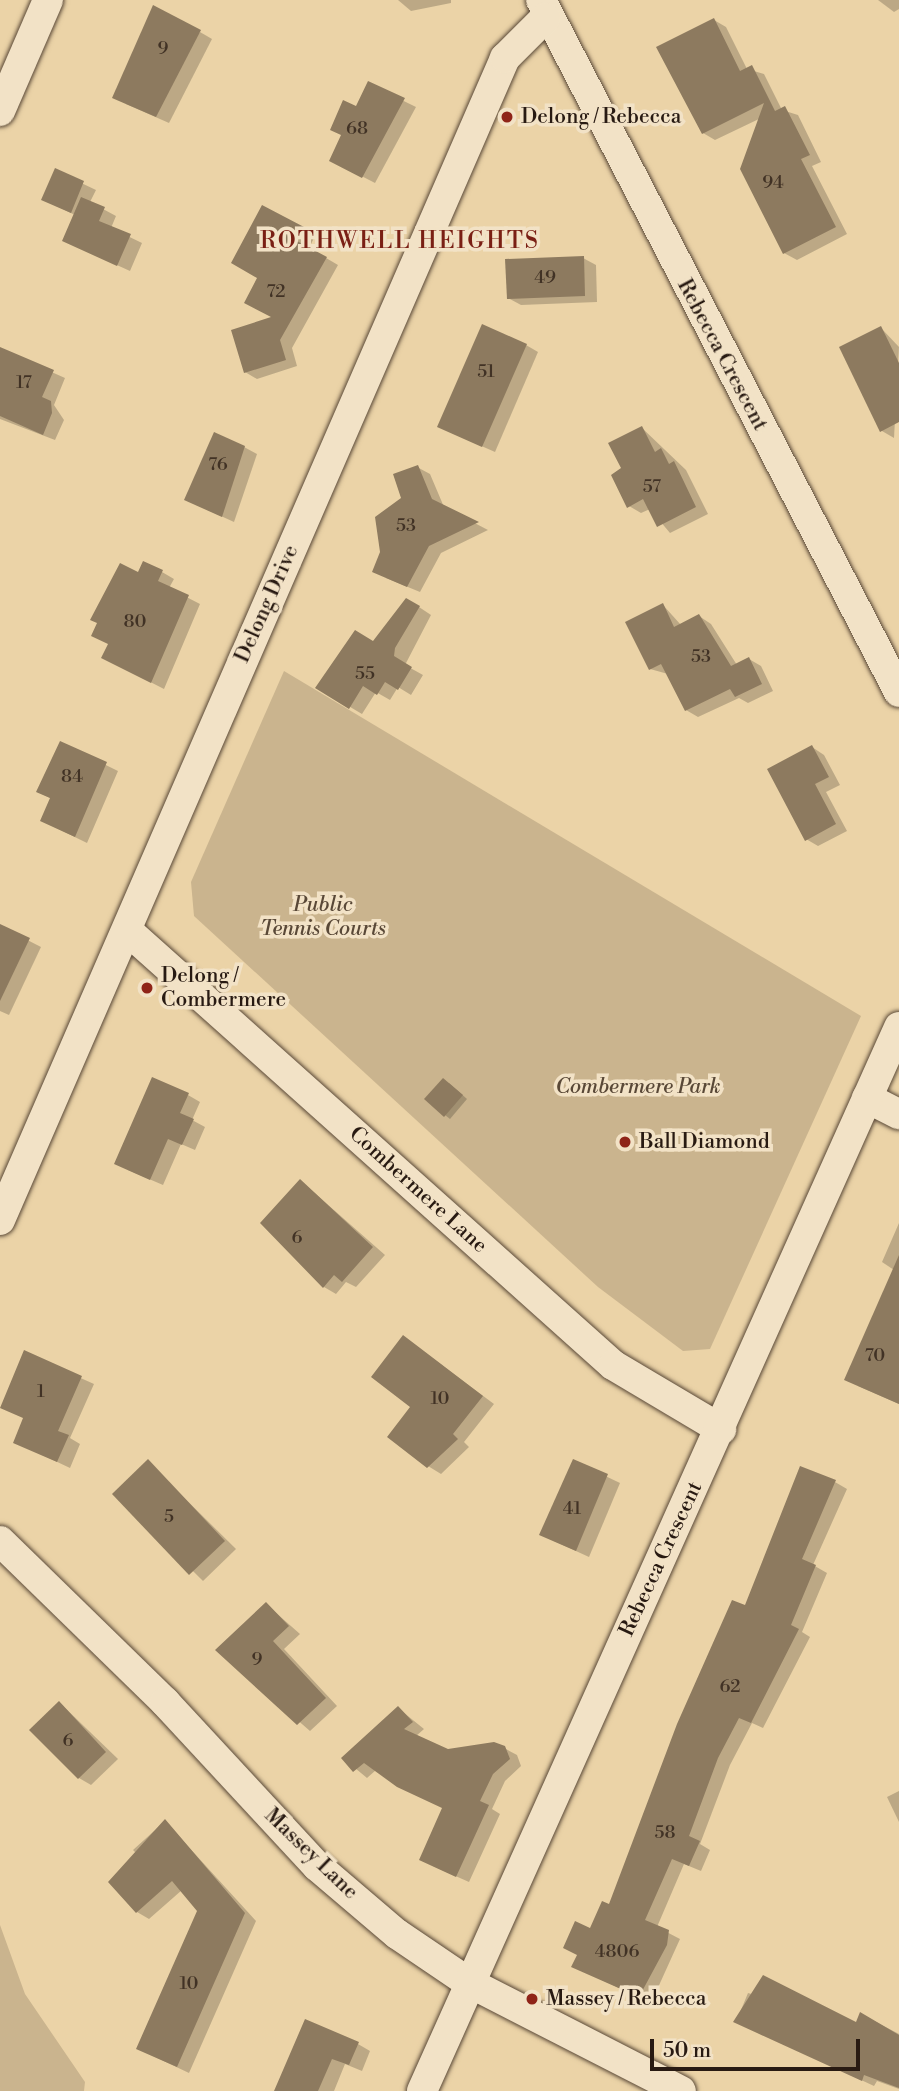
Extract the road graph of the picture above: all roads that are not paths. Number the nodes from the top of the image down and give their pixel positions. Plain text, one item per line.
1 (48, 0) edge
2 (543, 9) edge
3 (0, 111) edge
4 (899, 692) edge
5 (129, 932) junction
6 (899, 1027) edge
7 (867, 1098) junction
8 (899, 1114) edge
9 (0, 1220) edge
10 (721, 1429) junction
11 (0, 1541) edge
12 (468, 1982) junction
13 (422, 2091) edge
14 (681, 2091) edge

1 - 3 street
2 - 4 street, Rebecca Crescent
2 - 5 street, Delong Drive
5 - 9 street, Delong Drive
5 - 10 street, Combermere Lane
6 - 7 street, Rebecca Crescent
7 - 8 street
7 - 10 street, Rebecca Crescent
10 - 12 street, Rebecca Crescent
11 - 12 street, Massey Lane
12 - 13 street, Rebecca Crescent
12 - 14 street, Massey Lane

